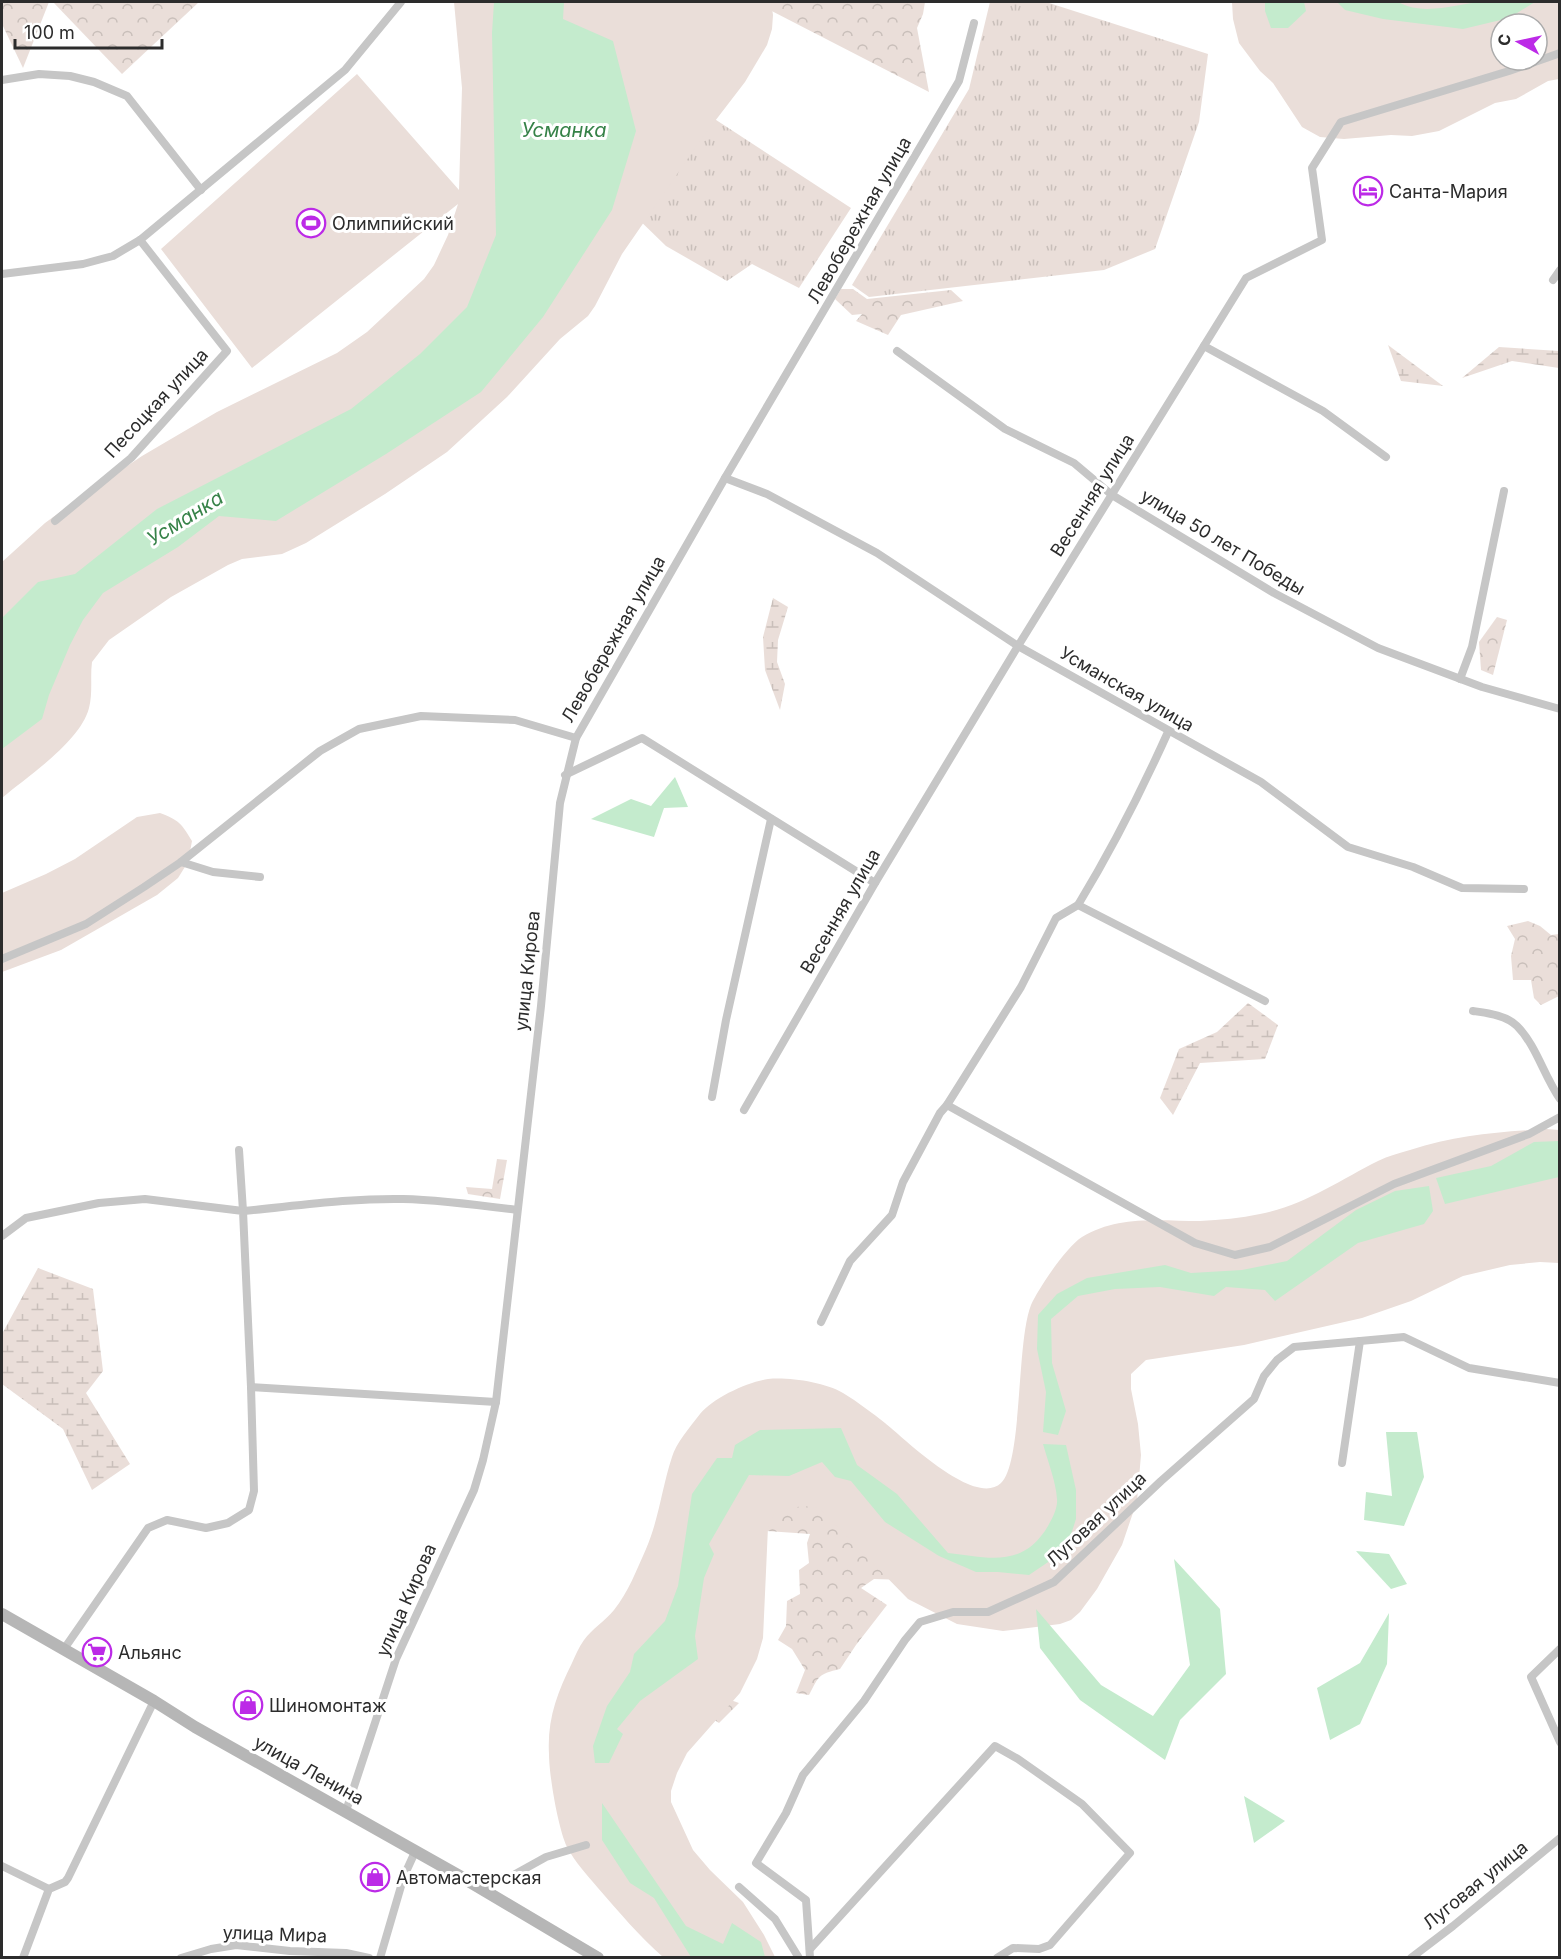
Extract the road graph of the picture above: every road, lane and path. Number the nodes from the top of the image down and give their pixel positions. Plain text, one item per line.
1 (401, 2) edge
2 (974, 23) dead end
3 (1560, 53) edge
4 (2, 80) edge
5 (201, 190) junction
6 (140, 240) junction
7 (1560, 270) edge
8 (2, 274) edge
9 (1553, 280) dead end
10 (1204, 346) junction
11 (897, 351) dead end
12 (1386, 457) dead end
13 (725, 478) junction
14 (1504, 491) dead end
15 (1112, 495) junction
16 (55, 521) dead end
17 (1018, 646) junction
18 (1460, 679) junction
19 (1560, 709) edge
20 (1168, 732) junction
21 (576, 738) junction
22 (565, 775) junction
23 (771, 819) junction
24 (181, 862) junction
25 (260, 877) dead end
26 (875, 884) junction
27 (1524, 889) dead end
28 (1078, 905) junction
29 (2, 958) edge
30 (1265, 1001) dead end
31 (1473, 1011) dead end
32 (712, 1097) dead end
33 (1560, 1099) edge
34 (947, 1105) junction
35 (744, 1110) dead end
36 (1560, 1117) edge
37 (239, 1150) dead end
38 (517, 1209) junction
39 (243, 1211) junction
40 (2, 1236) edge
41 (821, 1322) dead end
42 (1360, 1341) junction
43 (1560, 1383) edge
44 (251, 1388) junction
45 (496, 1402) junction
46 (1342, 1462) dead end
47 (2, 1614) edge
48 (64, 1649) junction
49 (1560, 1649) edge
50 (154, 1701) junction
51 (1560, 1742) edge
52 (346, 1811) junction
53 (1560, 1838) edge
54 (586, 1845) dead end
55 (415, 1852) junction
56 (2, 1866) edge
57 (465, 1879) junction
58 (739, 1887) dead end
59 (49, 1889) junction
60 (810, 1953) edge
61 (23, 1958) edge
62 (181, 1958) edge
63 (369, 1958) edge
64 (380, 1958) edge
65 (598, 1958) edge
66 (799, 1958) edge
67 (997, 1958) edge
68 (1411, 1958) edge

1 - 5 street
2 - 13 street, Левобережная улица
3 - 10 street, Весенняя улица
4 - 5 street
5 - 6 street
6 - 8 street
6 - 16 street, Песоцкая улица
7 - 9 street
10 - 12 street
10 - 15 street, Весенняя улица
11 - 15 street, улица 50 лет Победы
13 - 17 street, Усманская улица
13 - 21 street, Левобережная улица
14 - 18 street
15 - 17 street, Весенняя улица
15 - 18 street, улица 50 лет Победы
17 - 20 street, Усманская улица
17 - 26 street, Весенняя улица
18 - 19 street, улица 50 лет Победы
20 - 27 street, Усманская улица
20 - 28 street
21 - 22 street, улица Кирова
21 - 24 street, Левобережная улица
22 - 23 street
22 - 38 street, улица Кирова
23 - 26 street
23 - 32 street
24 - 25 street
24 - 29 street, Левобережная улица
26 - 35 street, Весенняя улица
28 - 30 street
28 - 34 street
31 - 33 street
34 - 36 street
34 - 41 street
37 - 39 street
38 - 39 street
38 - 45 street, улица Кирова
39 - 40 street
39 - 44 street
42 - 43 street, Луговая улица
42 - 46 street
42 - 60 street, Луговая улица
44 - 45 street
44 - 48 street
45 - 52 street, улица Кирова
47 - 48 main road, улица Ленина
48 - 50 main road, улица Ленина
49 - 51 street
50 - 52 main road, улица Ленина
50 - 59 street
52 - 55 main road, улица Ленина
53 - 68 street, Луговая улица
54 - 57 street
55 - 57 main road, улица Ленина
55 - 64 street
56 - 59 street
57 - 65 main road, улица Ленина
58 - 66 street
59 - 61 street
60 - 67 street, Луговая улица
62 - 63 street, улица Мира

